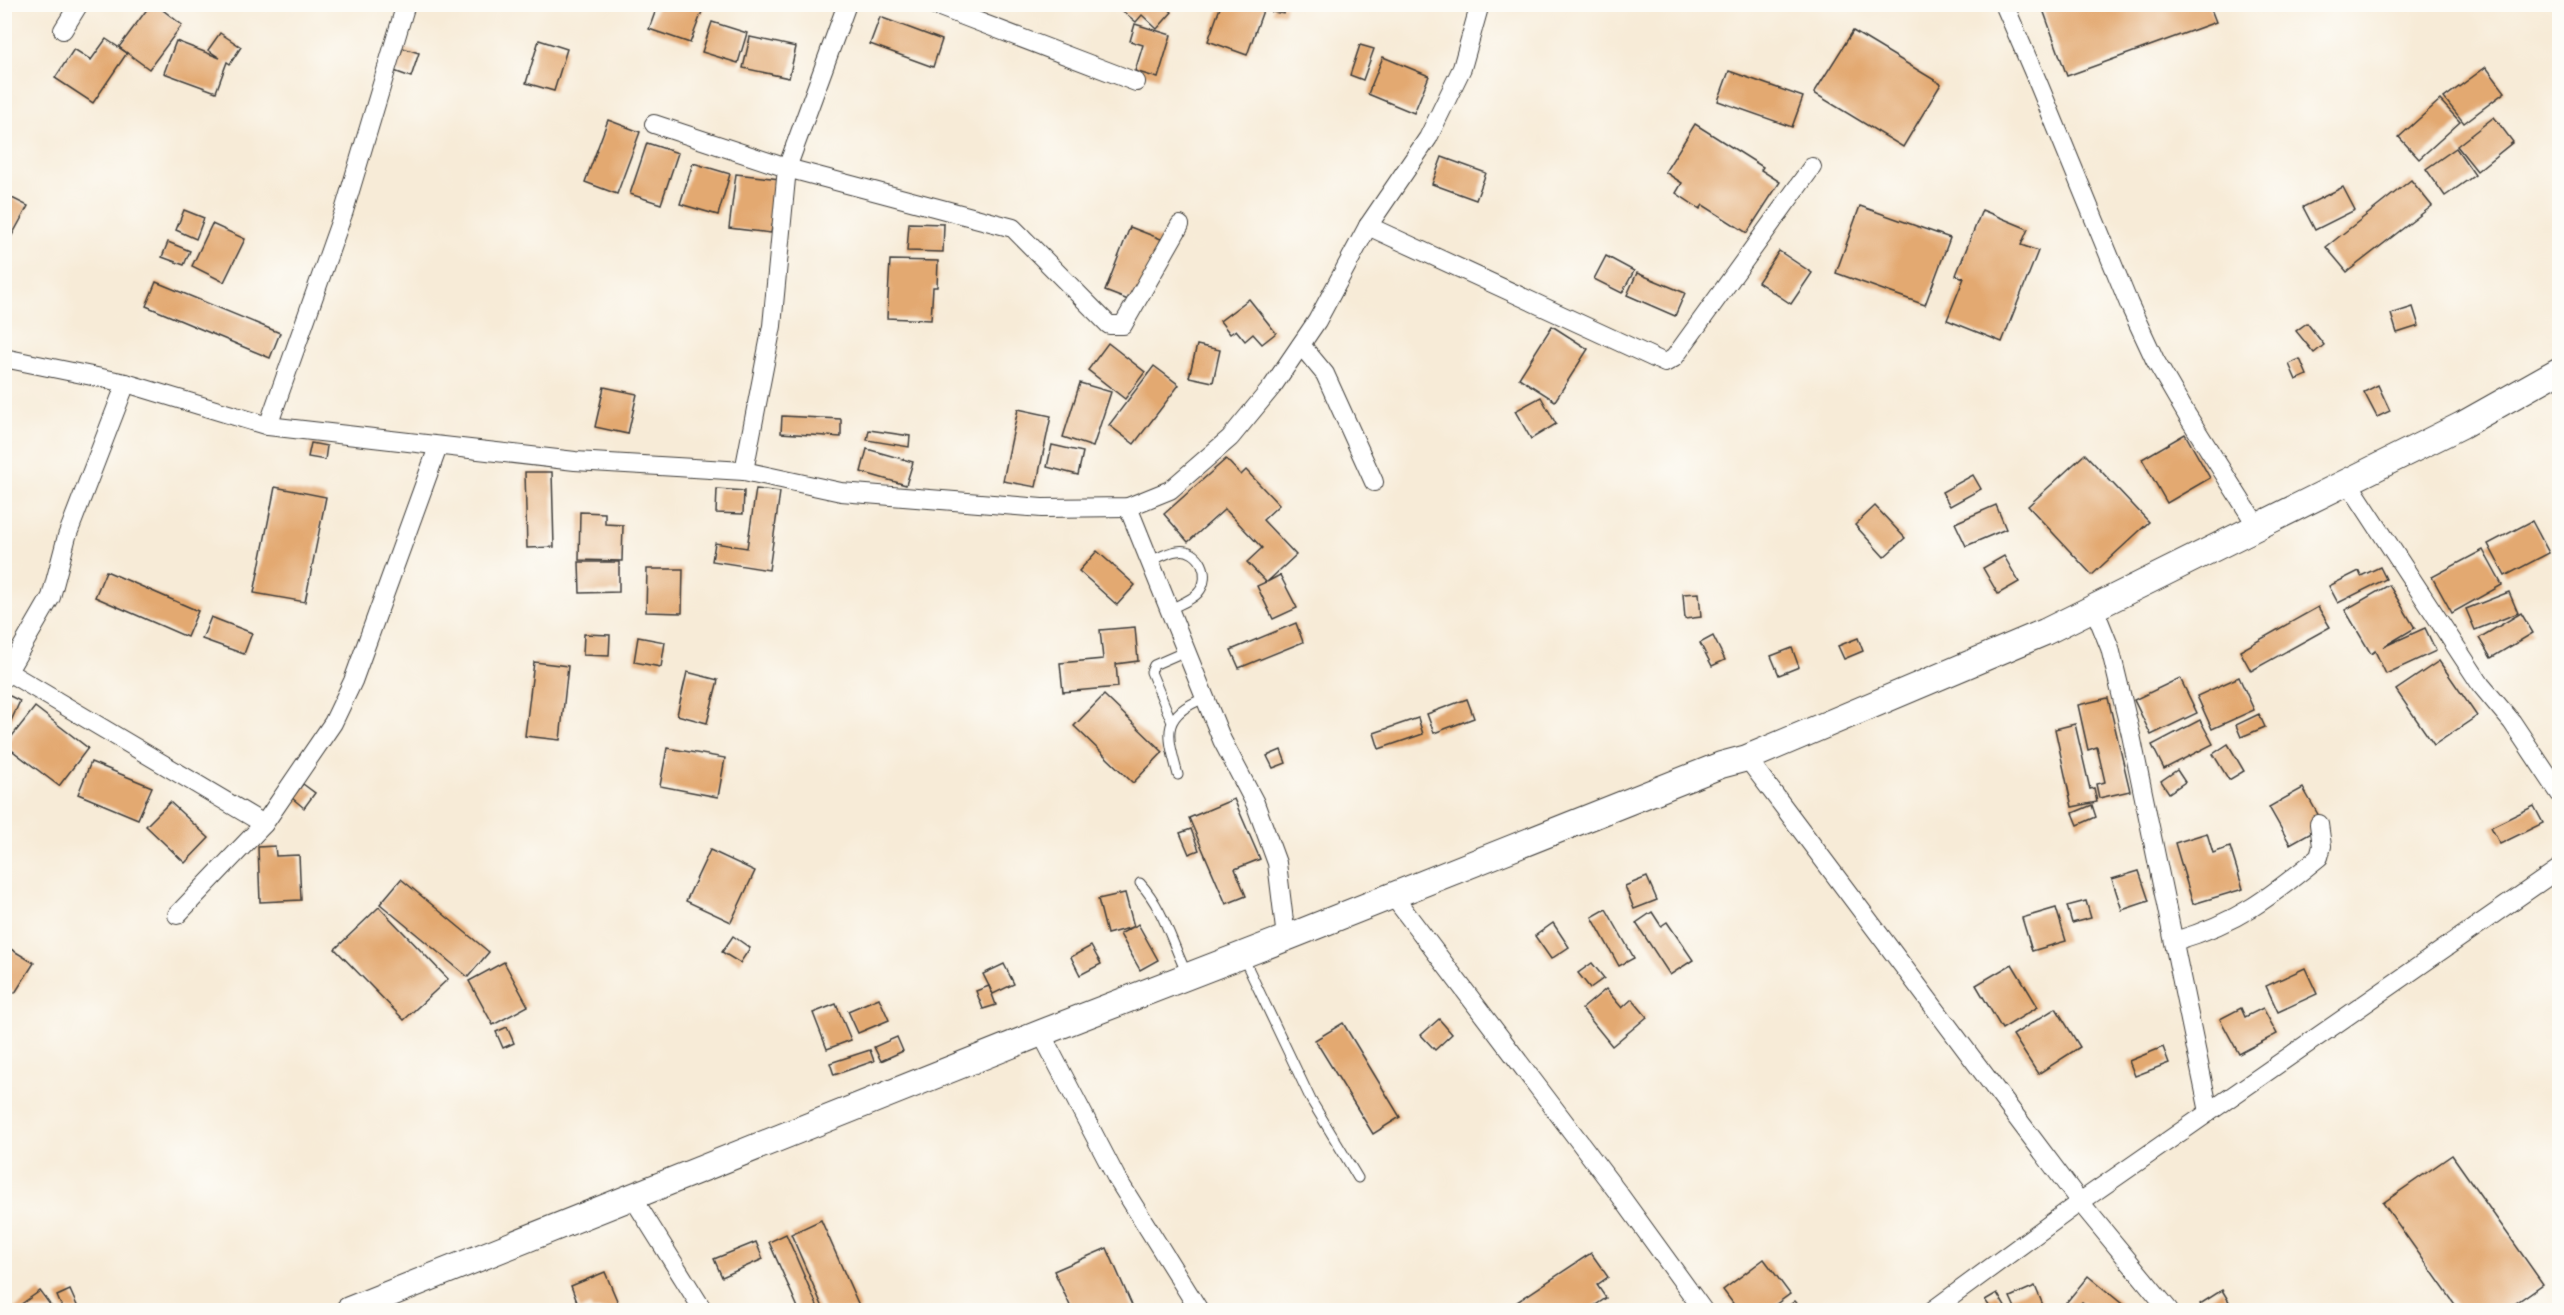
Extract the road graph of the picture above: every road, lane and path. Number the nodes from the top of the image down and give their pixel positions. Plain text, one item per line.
1 (79, 4) edge
2 (406, 4) edge
3 (847, 4) edge
4 (932, 4) edge
5 (1480, 4) edge
6 (2004, 4) edge
7 (63, 30) dead end
8 (1136, 82) dead end
9 (654, 124) dead end
10 (1812, 167) dead end
11 (787, 168) junction
12 (1180, 225) dead end
13 (1368, 226) junction
14 (1301, 345) junction
15 (4, 358) edge
16 (2559, 370) edge
17 (126, 383) junction
18 (268, 426) junction
19 (438, 447) junction
20 (744, 471) junction
21 (1374, 482) dead end
22 (2348, 482) junction
23 (1128, 507) junction
24 (2257, 526) junction
25 (1150, 561) junction
26 (2094, 608) junction
27 (1170, 609) junction
28 (1186, 651) junction
29 (6, 675) edge
30 (1205, 698) junction
31 (1172, 720) junction
32 (1748, 758) junction
33 (1178, 775) dead end
34 (2559, 794) edge
35 (264, 824) junction
36 (2319, 824) dead end
37 (2559, 868) edge
38 (1140, 883) dead end
39 (1393, 896) junction
40 (177, 915) dead end
41 (1286, 938) junction
42 (2175, 941) junction
43 (1242, 955) junction
44 (1188, 976) junction
45 (1041, 1033) junction
46 (2209, 1112) junction
47 (1358, 1178) dead end
48 (633, 1198) junction
49 (2080, 1202) junction
50 (349, 1311) edge
51 (703, 1311) edge
52 (1198, 1311) edge
53 (1703, 1311) edge
54 (1933, 1311) edge
55 (2169, 1311) edge

1 - 7 street
2 - 18 street
3 - 11 street
4 - 8 street
5 - 13 street
6 - 24 street
9 - 11 street
10 - 13 street
11 - 12 street
11 - 20 street
13 - 14 street
14 - 21 street
14 - 23 street
15 - 17 street
16 - 22 main road
17 - 18 street
17 - 29 street
18 - 19 street
19 - 20 street
19 - 35 street
20 - 23 street
22 - 24 main road
22 - 34 street
23 - 25 street
24 - 26 main road
25 - 27 street
25 - 27 lane
26 - 32 main road
26 - 42 street
27 - 28 street
28 - 30 street
28 - 31 lane
29 - 35 street
30 - 31 lane
30 - 41 street
31 - 33 lane
32 - 39 main road
32 - 49 street
35 - 40 street
36 - 42 street
37 - 46 street
38 - 44 lane
39 - 41 main road
39 - 53 street
41 - 43 main road
42 - 46 street
43 - 44 main road
43 - 47 lane
44 - 45 main road
45 - 48 main road
45 - 52 street
46 - 49 street
48 - 50 main road
48 - 51 street
49 - 54 street
49 - 55 street

